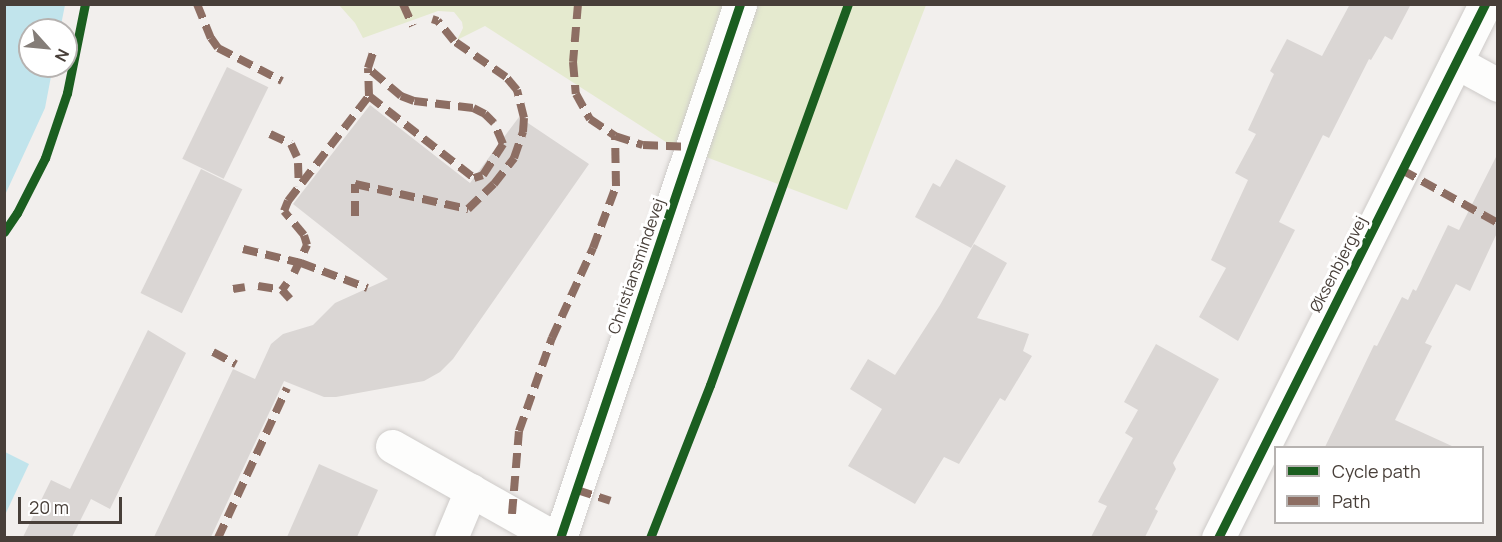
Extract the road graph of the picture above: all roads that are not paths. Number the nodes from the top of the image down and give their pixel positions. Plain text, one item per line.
1 (740, 4) edge
2 (1485, 4) edge
3 (1456, 62) junction
4 (1497, 85) edge
5 (392, 446) dead end
6 (471, 490) junction
7 (451, 537) edge
8 (558, 537) edge
9 (1218, 537) edge

1 - 8 street, Christiansmindevej
2 - 3 street, Øksenbjergvej
3 - 4 street
3 - 9 street, Øksenbjergvej
5 - 6 street
6 - 7 street
6 - 8 street

